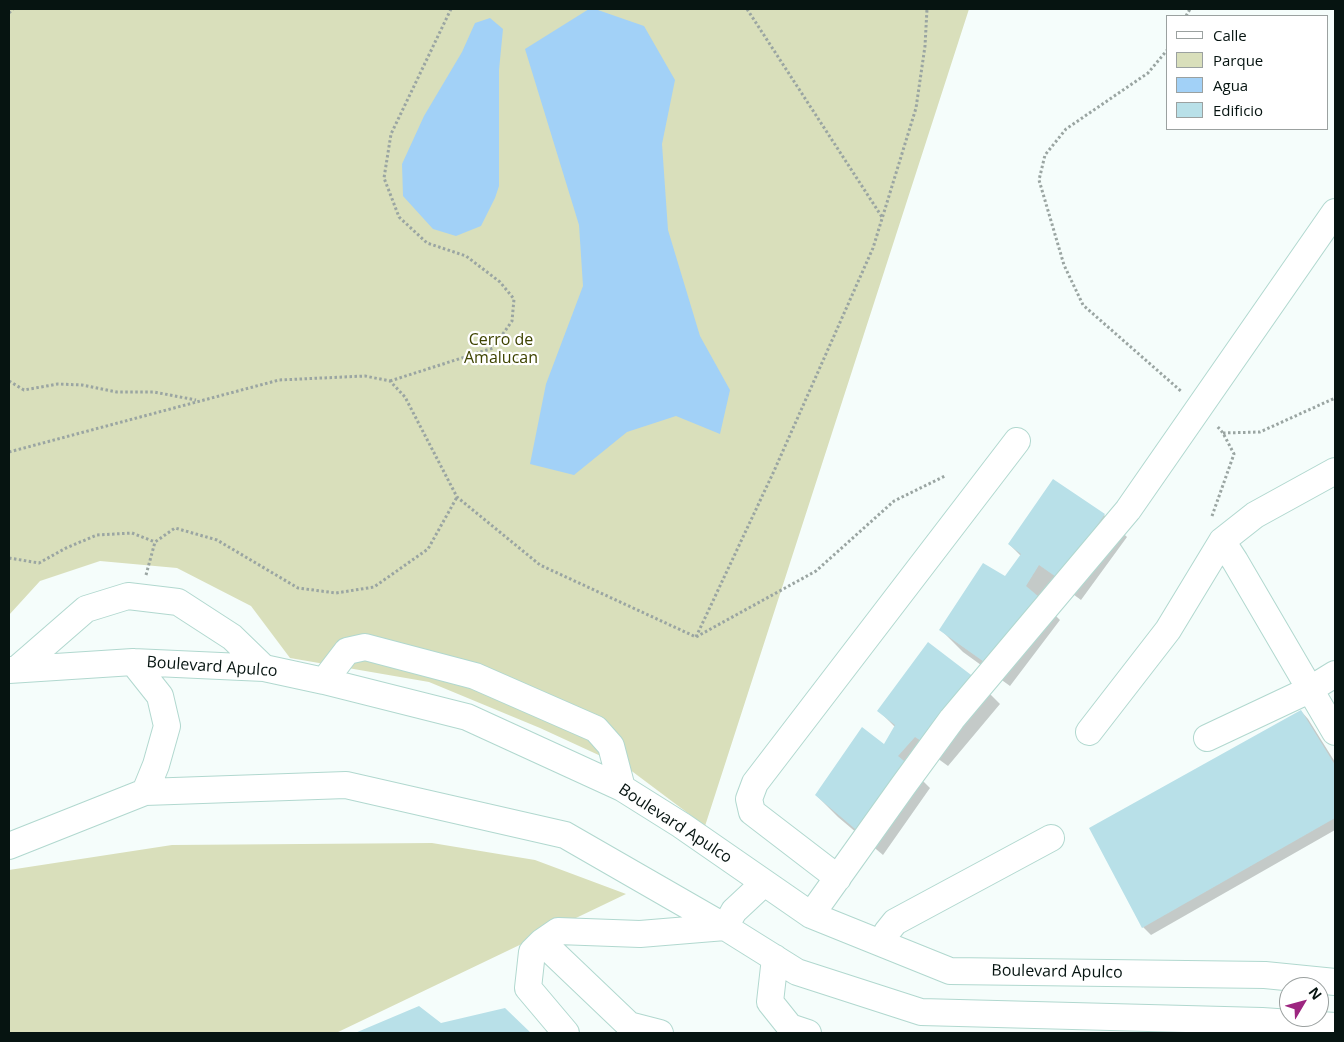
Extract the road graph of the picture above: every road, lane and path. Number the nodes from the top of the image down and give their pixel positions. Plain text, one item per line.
1 (13, 9) edge
2 (451, 9) edge
3 (747, 9) edge
4 (927, 9) edge
5 (9, 13) edge
6 (1166, 51) edge
7 (1335, 212) edge
8 (882, 217) junction
9 (9, 381) edge
10 (390, 381) junction
11 (1335, 398) edge
12 (198, 401) junction
13 (1201, 408) junction
14 (1017, 441) dead end
15 (9, 452) edge
16 (1335, 471) edge
17 (945, 476) dead end
18 (457, 497) junction
19 (1222, 541) junction
20 (155, 542) junction
21 (9, 558) edge
22 (140, 598) junction
23 (696, 637) junction
24 (133, 662) junction
25 (264, 668) junction
26 (13, 670) edge
27 (1335, 674) edge
28 (324, 681) junction
29 (1309, 690) junction
30 (1089, 732) dead end
31 (1335, 732) edge
32 (1207, 738) dead end
33 (622, 788) junction
34 (145, 792) junction
35 (1051, 838) dead end
36 (9, 846) edge
37 (838, 878) junction
38 (764, 883) junction
39 (811, 915) junction
40 (725, 927) junction
41 (542, 942) junction
42 (883, 944) junction
43 (775, 958) junction
44 (1335, 982) edge
45 (1335, 1026) edge
46 (566, 1033) edge
47 (660, 1033) edge
48 (808, 1033) edge

1 - 5 path
2 - 10 path
3 - 8 path
4 - 8 path
6 - 13 path
7 - 13 street
8 - 23 path
9 - 12 path
10 - 12 path
10 - 18 path
11 - 19 path
12 - 15 path
13 - 37 street
14 - 37 street
16 - 19 street
17 - 23 path
18 - 20 path
18 - 23 path
19 - 29 street
19 - 30 street
20 - 21 path
20 - 22 path
22 - 25 street
22 - 26 street
24 - 25 street, Boulevard Apulco
24 - 26 street, Boulevard Apulco
24 - 34 street
25 - 28 street, Boulevard Apulco
27 - 29 street
28 - 33 street, Boulevard Apulco
28 - 33 street
29 - 31 street
29 - 32 street
33 - 38 street, Boulevard Apulco
34 - 36 street
34 - 40 street
35 - 42 street
37 - 39 street
38 - 39 street, Boulevard Apulco
38 - 40 street
39 - 42 street, Boulevard Apulco
40 - 41 street
40 - 43 street
41 - 46 street
41 - 47 street
42 - 44 street, Boulevard Apulco
43 - 45 street
43 - 48 street

